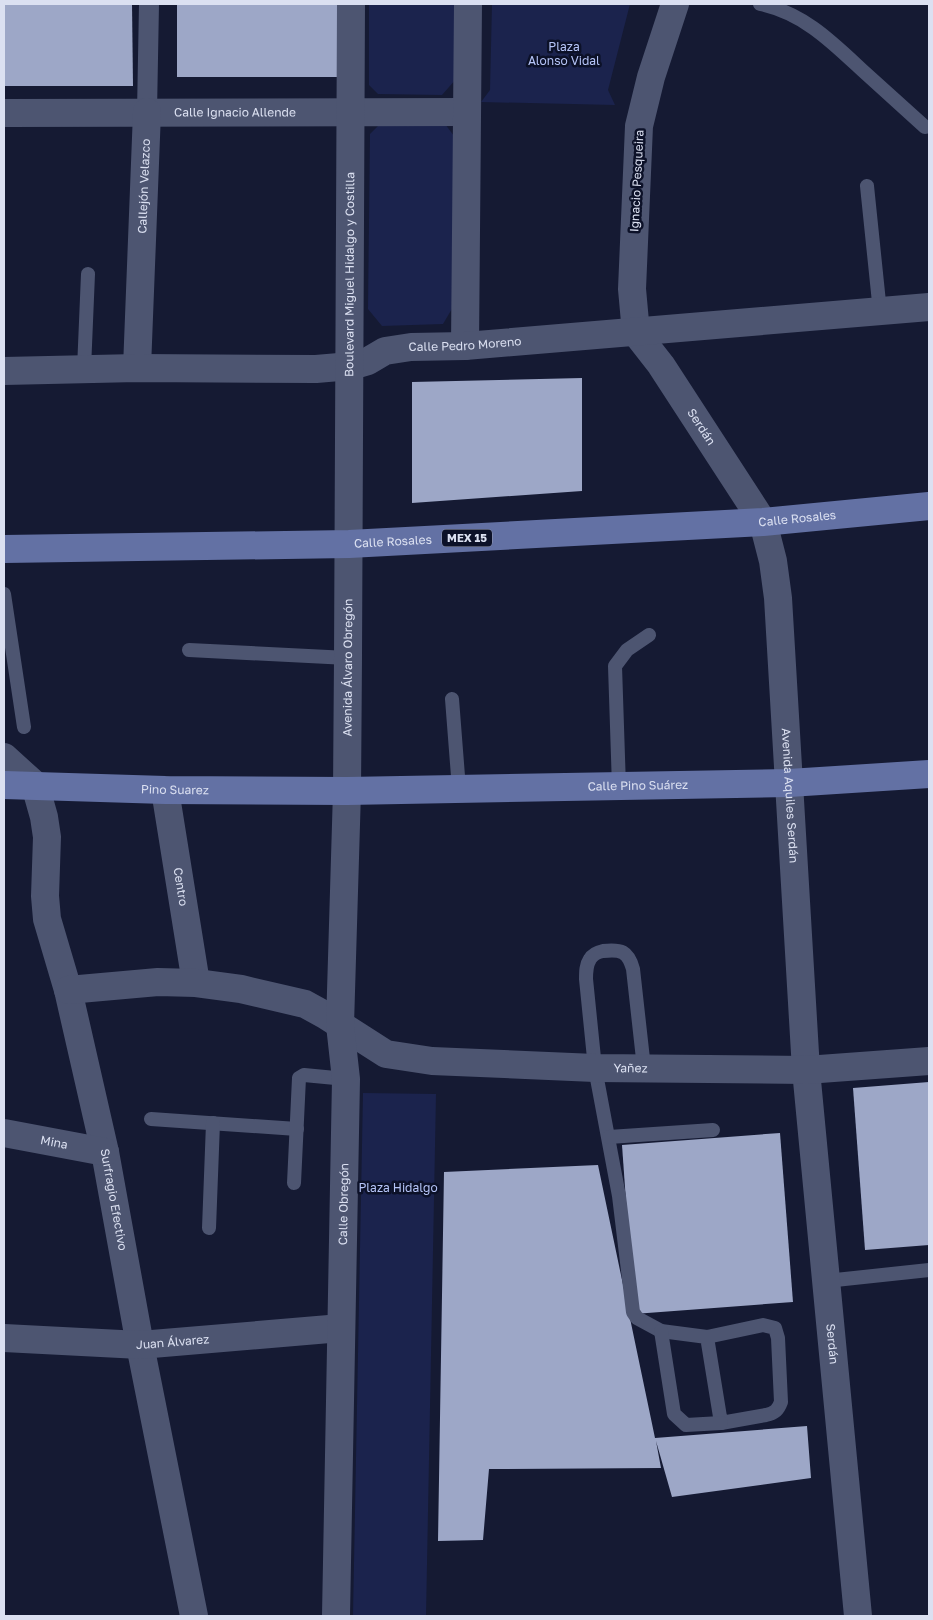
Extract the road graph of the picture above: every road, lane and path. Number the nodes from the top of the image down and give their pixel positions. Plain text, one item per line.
1 (149, 4) edge
2 (351, 4) edge
3 (468, 4) edge
4 (675, 4) edge
5 (760, 4) edge
6 (147, 112) junction
7 (467, 112) junction
8 (4, 113) edge
9 (350, 113) junction
10 (925, 127) dead end
11 (867, 186) dead end
12 (88, 274) dead end
13 (929, 307) edge
14 (880, 312) junction
15 (636, 333) junction
16 (465, 346) junction
17 (351, 366) junction
18 (137, 368) junction
19 (84, 369) junction
20 (4, 371) edge
21 (929, 506) edge
22 (763, 522) junction
23 (348, 544) junction
24 (4, 548) edge
25 (4, 594) edge
26 (649, 635) dead end
27 (189, 650) dead end
28 (348, 658) junction
29 (452, 699) dead end
30 (24, 727) dead end
31 (4, 757) edge
32 (929, 774) edge
33 (789, 783) junction
34 (4, 785) edge
35 (35, 785) junction
36 (619, 787) junction
37 (459, 789) junction
38 (165, 790) junction
39 (347, 791) junction
40 (196, 983) junction
41 (68, 990) junction
42 (340, 1025) junction
43 (929, 1061) edge
44 (596, 1068) junction
45 (644, 1068) junction
46 (806, 1070) junction
47 (346, 1079) junction
48 (151, 1119) dead end
49 (213, 1123) junction
50 (297, 1129) junction
51 (713, 1130) dead end
52 (4, 1132) edge
53 (609, 1137) junction
54 (105, 1152) junction
55 (294, 1183) dead end
56 (209, 1228) dead end
57 (929, 1270) edge
58 (826, 1280) junction
59 (341, 1328) junction
60 (661, 1331) junction
61 (706, 1337) junction
62 (4, 1338) edge
63 (140, 1345) junction
64 (721, 1423) junction
65 (194, 1616) edge
66 (336, 1616) edge
67 (858, 1616) edge

1 - 6 street, Callejón Velazco
2 - 9 street, Boulevard Miguel Hidalgo y Costilla
3 - 7 street
4 - 15 street, Ignacio Pesqueira
5 - 10 lane
6 - 8 street, Calle Ignacio Allende
6 - 9 street, Calle Ignacio Allende
6 - 18 street, Callejón Velazco
7 - 9 street, Calle Ignacio Allende
7 - 16 street
9 - 17 street, Boulevard Miguel Hidalgo y Costilla
11 - 14 lane
12 - 19 lane
13 - 14 street, Calle Pedro Moreno
14 - 15 street, Calle Pedro Moreno
15 - 16 street, Calle Pedro Moreno
15 - 22 street, Serdán
16 - 17 street, Calle Pedro Moreno
17 - 18 street, Calle Pedro Moreno
17 - 23 street, Boulevard Miguel Hidalgo y Costilla
18 - 19 street, Calle Pedro Moreno
19 - 20 street, Calle Pedro Moreno
21 - 22 main road, Calle Rosales / MEX 15
22 - 23 main road, Calle Rosales / MEX 15
22 - 33 street, Avenida Aquiles Serdán
23 - 24 main road, Calle Rosales / MEX 15
23 - 28 street, Avenida Álvaro Obregón
25 - 30 lane
26 - 36 lane
27 - 28 lane
28 - 39 street, Avenida Álvaro Obregón
29 - 37 lane
31 - 35 street
32 - 33 main road, Calle Pino Suárez
33 - 36 main road, Calle Pino Suárez
33 - 46 street, Avenida Aquiles Serdán
34 - 35 main road, Pino Suarez
35 - 38 main road, Pino Suarez
35 - 41 street, Surfragio Efectivo
36 - 37 main road, Calle Pino Suárez
37 - 39 main road, Calle Pino Suárez
38 - 39 main road, Pino Suarez
38 - 40 street, Centro
39 - 42 street, Calle Obregón
40 - 41 street, Yañez
40 - 42 street, Yañez
41 - 54 street, Surfragio Efectivo
42 - 44 street, Yañez
42 - 47 street, Calle Obregón
43 - 46 street, Yañez
44 - 45 street, Yañez
44 - 45 lane
44 - 53 lane
45 - 46 street, Yañez
46 - 58 street, Serdán
47 - 50 lane
47 - 59 street, Calle Obregón
48 - 49 lane
49 - 50 lane
49 - 56 lane
50 - 55 lane
51 - 53 lane
52 - 54 street, Mina
53 - 60 lane
54 - 63 street, Surfragio Efectivo
57 - 58 lane
58 - 67 street, Serdán
59 - 63 street, Juan Álvarez
59 - 66 street, Calle Obregón
60 - 61 lane
60 - 64 lane
61 - 64 lane
61 - 64 lane
62 - 63 street, Juan Álvarez
63 - 65 street, Surfragio Efectivo

